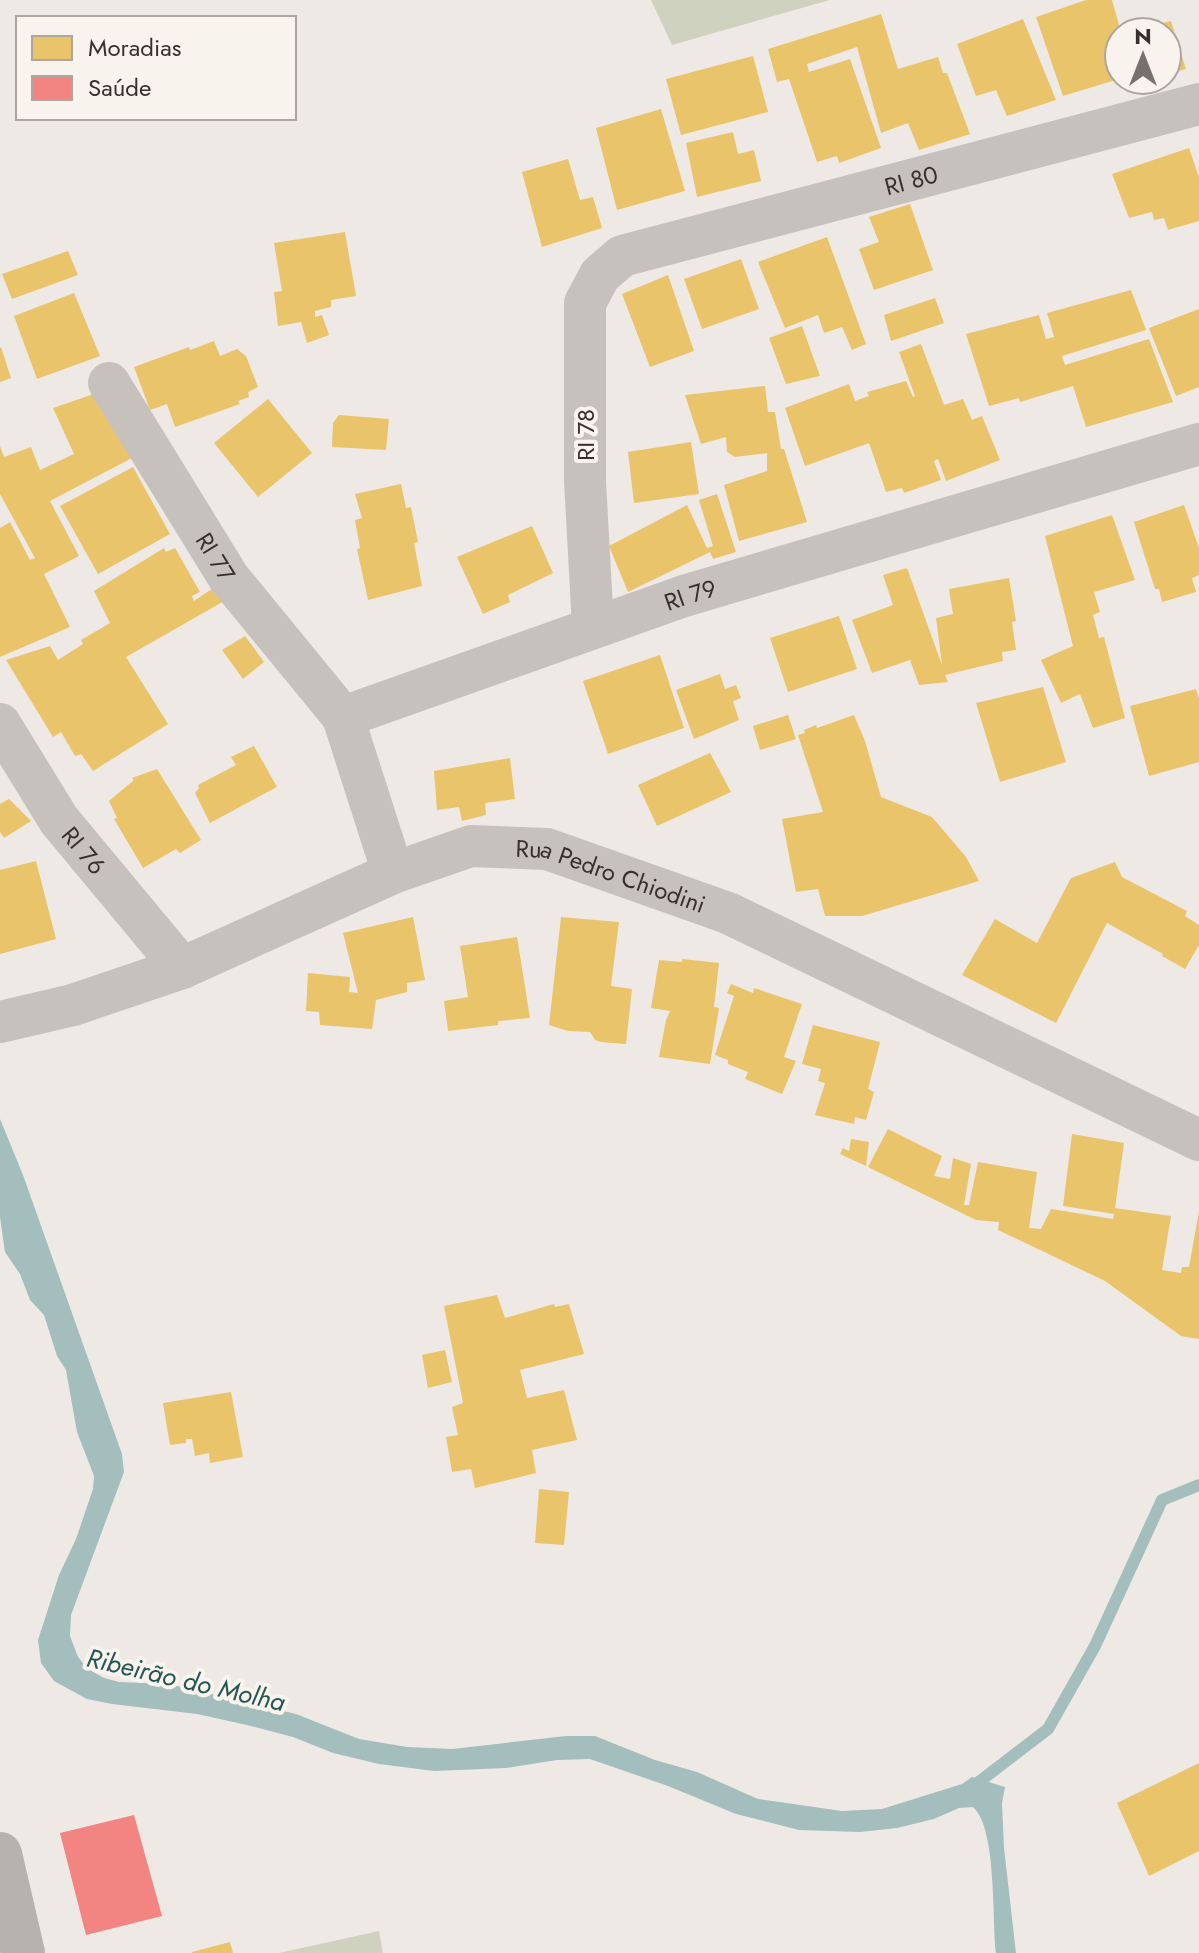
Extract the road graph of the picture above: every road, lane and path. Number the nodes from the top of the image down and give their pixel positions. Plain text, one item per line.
1 (1199, 104) edge
2 (622, 256) joint
3 (109, 383) dead end
4 (1199, 444) edge
5 (593, 627) junction
6 (343, 717) junction
7 (0, 724) edge
8 (393, 873) junction
9 (182, 968) junction
10 (0, 1022) edge
11 (1199, 1140) edge
12 (0, 1854) edge
13 (23, 1953) edge

1 - 2 street, RI 80
2 - 5 street, RI 78
3 - 6 street, RI 77
4 - 5 street, RI 79
5 - 6 street, RI 79
6 - 8 street
7 - 9 street, RI 76
8 - 9 street, Rua Pedro Chiodini
8 - 11 street, Rua Pedro Chiodini
9 - 10 street, Rua Pedro Chiodini
12 - 13 street

